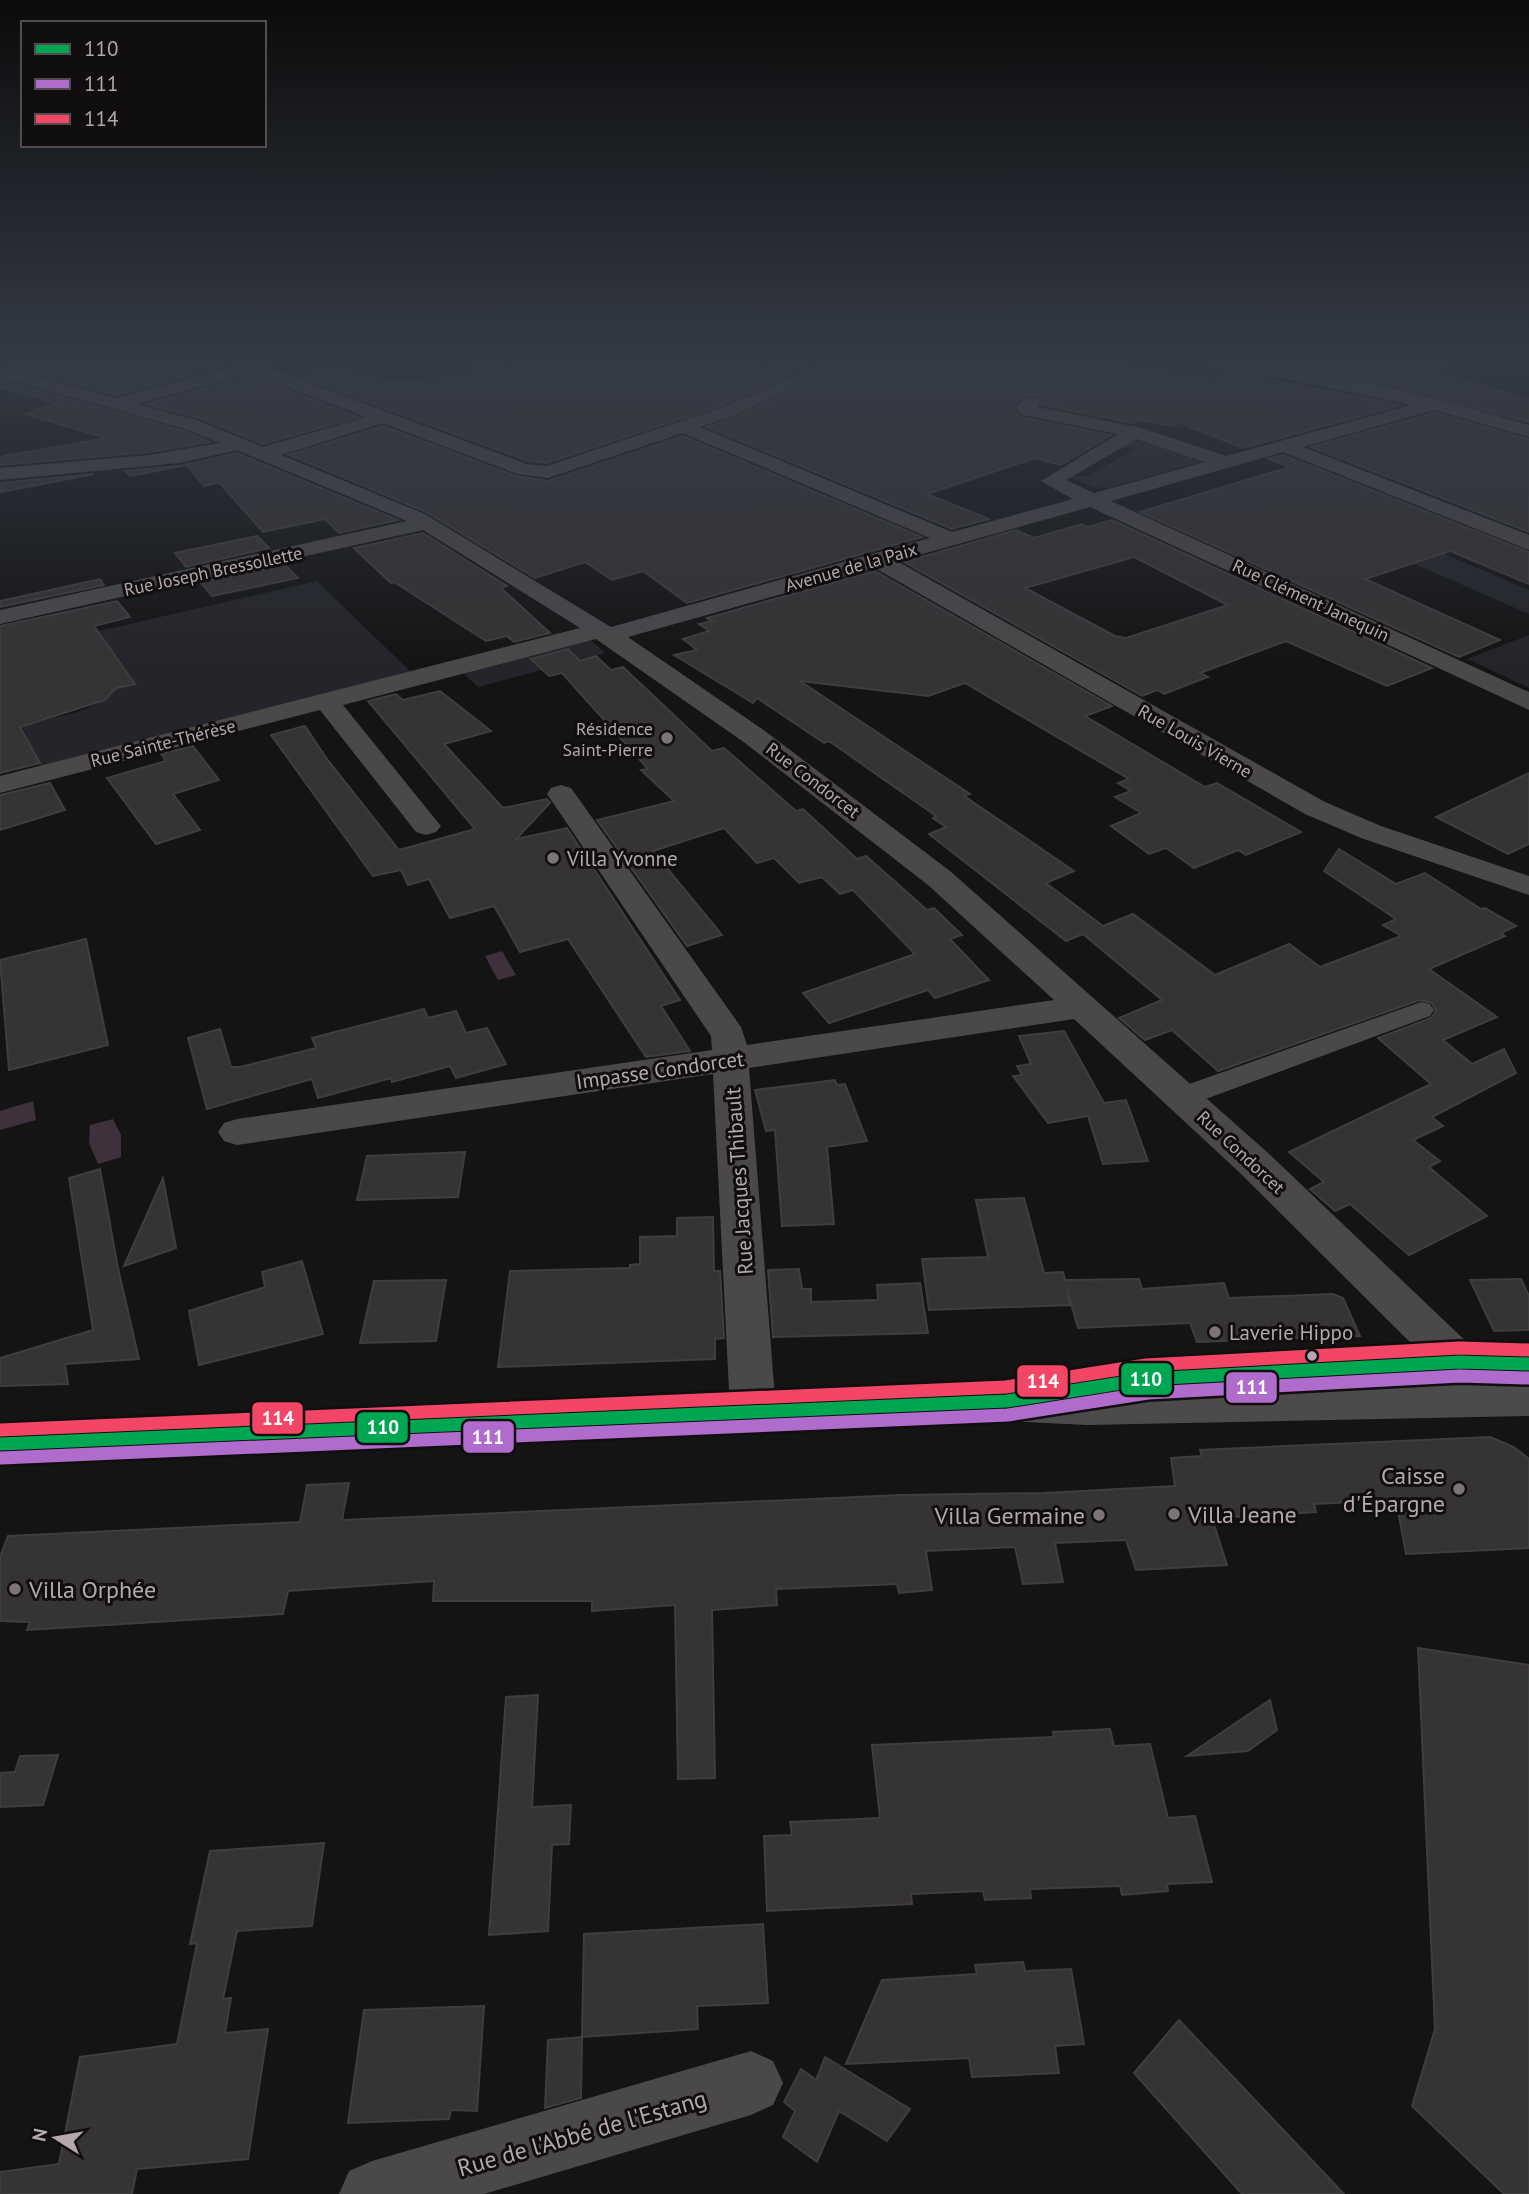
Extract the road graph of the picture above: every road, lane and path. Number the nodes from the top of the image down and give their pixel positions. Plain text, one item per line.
1 (166, 457) edge
2 (270, 457) edge
3 (491, 457) edge
4 (597, 457) edge
5 (757, 457) edge
6 (1091, 457) edge
7 (1210, 457) edge
8 (1243, 457) edge
9 (1313, 457) edge
10 (1224, 462) junction
11 (0, 474) edge
12 (1093, 499) junction
13 (426, 523) junction
14 (950, 539) junction
15 (1529, 543) edge
16 (878, 560) junction
17 (0, 617) edge
18 (605, 632) junction
19 (326, 701) junction
20 (1529, 702) edge
21 (0, 785) edge
22 (561, 794) dead end
23 (426, 826) dead end
24 (1529, 886) edge
25 (1084, 1007) junction
26 (1421, 1010) dead end
27 (732, 1060) junction
28 (1182, 1097) junction
29 (236, 1132) dead end
30 (1460, 1362) junction
31 (1529, 1364) edge
32 (1511, 1396) edge
33 (1007, 1401) junction
34 (753, 1410) junction
35 (0, 1444) edge
36 (751, 2083) dead end
37 (372, 2194) edge

1 - 11 street
2 - 13 street, Rue Condorcet
3 - 4 street
5 - 14 street
6 - 12 street
7 - 10 street
8 - 10 street, Avenue de la Paix
9 - 15 street
10 - 12 street, Avenue de la Paix
12 - 14 street, Avenue de la Paix
12 - 20 street, Rue Clément Janequin
13 - 17 street, Rue Joseph Bressollette
13 - 18 street, Rue Condorcet
14 - 16 street, Avenue de la Paix
16 - 18 street, Avenue de la Paix
16 - 24 street, Rue Louis Vierne
18 - 19 street, Rue Sainte-Thérèse
18 - 25 street, Rue Condorcet
19 - 21 street, Rue Sainte-Thérèse
19 - 23 street
22 - 27 street, Rue Jacques Thibault
25 - 27 street, Impasse Condorcet
25 - 28 street, Rue Condorcet
26 - 28 street
27 - 29 street, Impasse Condorcet
27 - 34 street, Rue Jacques Thibault
28 - 30 street, Rue Condorcet
30 - 31 main road
30 - 32 street, Rue Condorcet
30 - 33 main road
32 - 33 main road
33 - 34 main road
34 - 35 main road
36 - 37 street, Rue de l'Abbé de l'Estang

